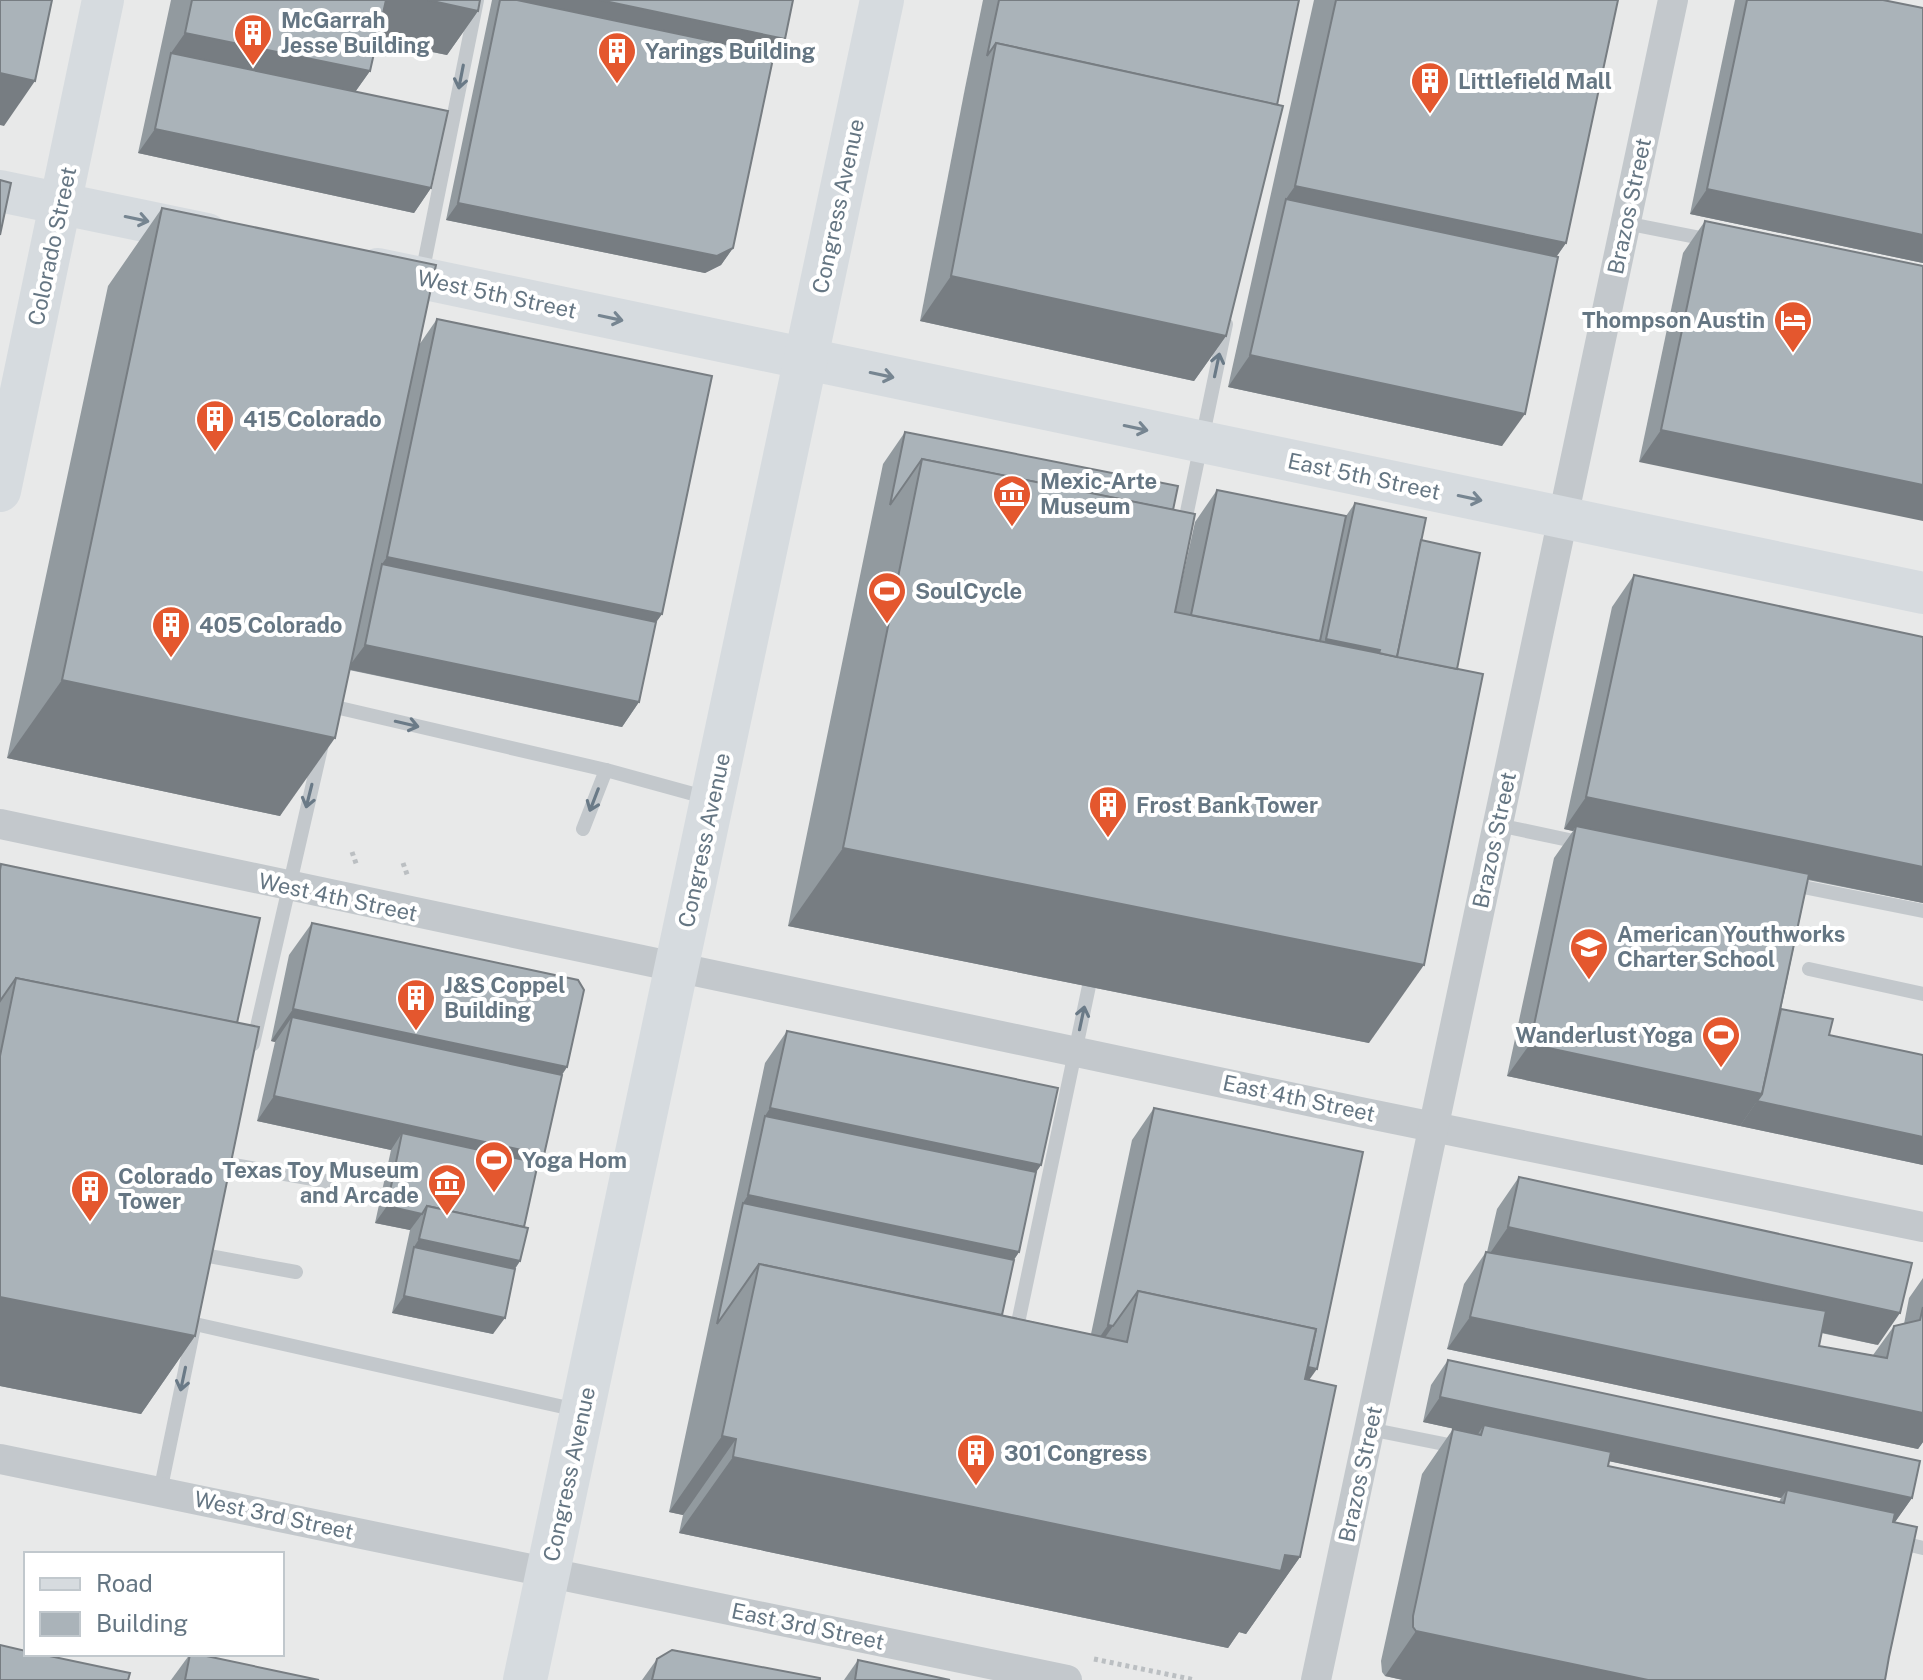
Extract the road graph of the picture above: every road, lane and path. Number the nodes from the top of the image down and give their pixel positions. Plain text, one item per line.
1 (103, 0) edge
2 (477, 0) edge
3 (882, 0) edge
4 (1673, 0) edge
5 (0, 191) edge
6 (61, 203) junction
7 (1625, 223) junction
8 (237, 240) edge
9 (1721, 242) edge
10 (344, 262) edge
11 (420, 285) junction
12 (1231, 302) edge
13 (806, 359) junction
14 (1202, 442) junction
15 (0, 491) edge
16 (1563, 517) junction
17 (1179, 550) edge
18 (1923, 593) edge
19 (606, 770) junction
20 (712, 800) junction
21 (0, 824) edge
22 (1498, 825) junction
23 (583, 829) dead end
24 (1597, 846) edge
25 (1768, 880) edge
26 (289, 887) junction
27 (1923, 911) edge
28 (676, 967) junction
29 (1809, 969) dead end
30 (1089, 986) dead end
31 (1923, 994) edge
32 (1076, 1051) junction
33 (251, 1055) edge
34 (1434, 1126) junction
35 (232, 1148) edge
36 (228, 1164) junction
37 (225, 1179) edge
38 (330, 1182) dead end
39 (1923, 1227) edge
40 (212, 1241) edge
41 (296, 1272) dead end
42 (1012, 1353) edge
43 (582, 1412) junction
44 (1369, 1429) junction
45 (1479, 1451) edge
46 (0, 1459) edge
47 (160, 1492) junction
48 (1875, 1537) edge
49 (1923, 1548) edge
50 (548, 1572) junction
51 (525, 1680) edge
52 (1067, 1680) edge
53 (1316, 1680) edge

1 - 6 main road, Colorado Street
2 -> 11 lane
3 - 13 main road, Congress Avenue
4 - 7 street, Brazos Street
5 - 6 main road
6 -> 8 main road
6 - 15 main road, Colorado Street
7 - 9 lane
7 - 16 street, Brazos Street
10 - 11 main road, West 5th Street
11 -> 13 main road, West 5th Street
14 -> 12 lane
13 -> 14 main road, East 5th Street
13 - 20 main road, Congress Avenue
14 -> 16 main road, East 5th Street
14 - 17 lane
16 - 18 main road, East 5th Street
16 - 22 street, Brazos Street
19 - 20 lane
19 -> 23 lane
19 - 26 lane
20 - 28 main road, Congress Avenue
21 - 26 street, West 4th Street
22 - 24 lane
22 - 34 street, Brazos Street
25 - 27 lane
26 - 28 street, West 4th Street
26 - 33 lane
28 - 32 street, East 4th Street
28 - 43 main road, Congress Avenue
29 - 31 lane
32 -> 30 lane
32 - 34 street, East 4th Street
32 - 42 lane
34 - 39 street, East 4th Street
34 - 44 street, Brazos Street
35 - 36 lane
36 - 37 lane
36 - 38 lane
40 - 41 lane
43 -> 47 lane
43 - 50 main road, Congress Avenue
44 - 45 lane
44 - 53 street, Brazos Street
46 - 47 street, West 3rd Street
47 - 50 street, West 3rd Street
48 - 49 lane
50 - 51 main road, Congress Avenue
50 - 52 street, East 3rd Street

